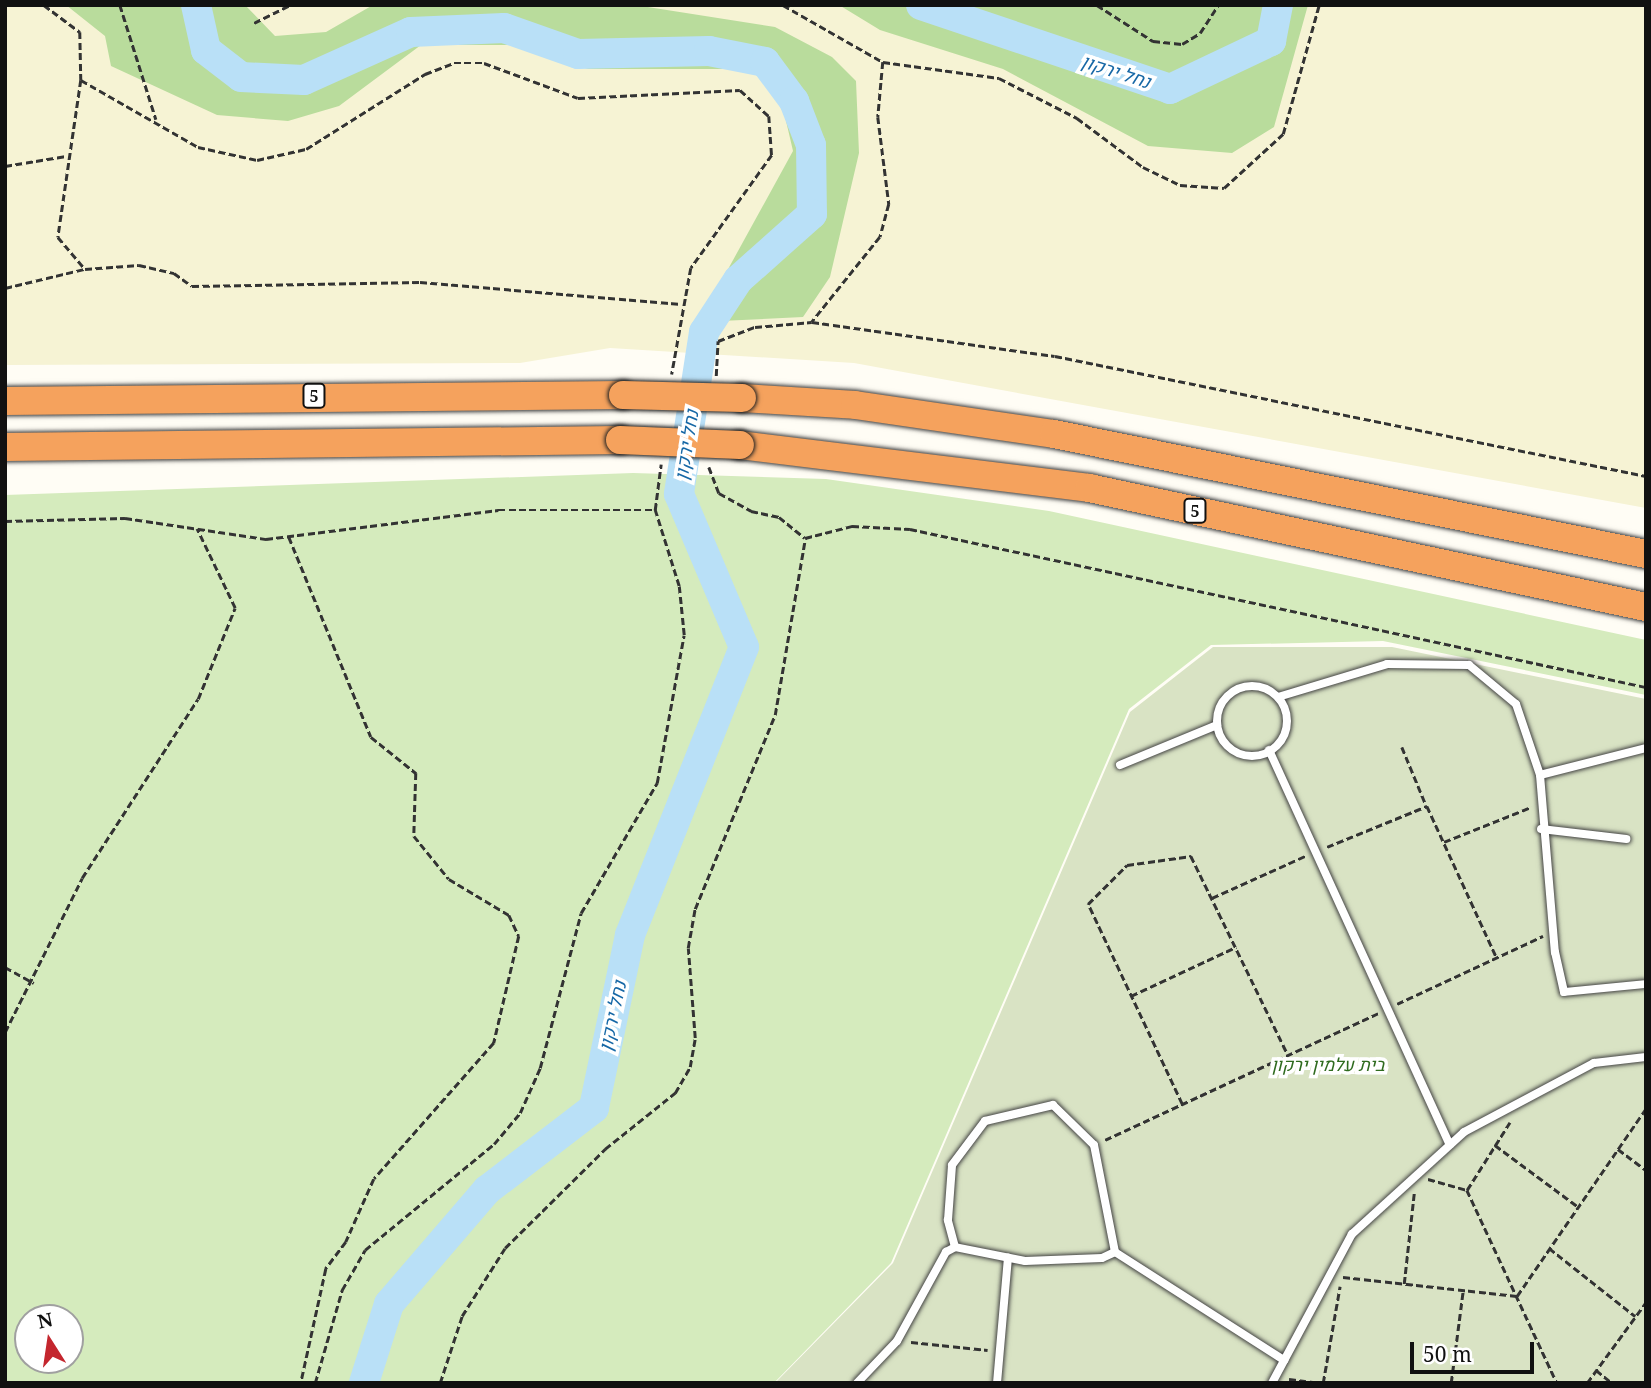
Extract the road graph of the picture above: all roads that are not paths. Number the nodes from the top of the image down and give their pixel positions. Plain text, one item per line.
1 (5, 401) edge
2 (5, 447) edge
3 (1646, 554) edge
4 (1646, 607) edge
5 (1278, 697) junction
6 (1217, 725) junction
7 (1646, 748) edge
8 (1269, 751) junction
9 (1120, 765) dead end
10 (1540, 775) junction
11 (1541, 829) junction
12 (1626, 839) dead end
13 (1646, 984) edge
14 (1646, 1057) edge
15 (1450, 1145) junction
16 (955, 1247) junction
17 (1115, 1252) junction
18 (1008, 1257) junction
19 (1284, 1360) junction
20 (1273, 1380) edge
21 (857, 1383) edge
22 (998, 1383) edge

1 - 3 highway, 5, bridge
2 - 4 highway, 5, bridge
5 - 6 lane
5 - 8 lane
5 - 10 lane
6 - 8 lane
6 - 9 lane
7 - 10 lane
8 - 15 lane
10 - 11 lane
11 - 12 lane
11 - 13 lane
14 - 15 lane
15 - 19 lane
16 - 17 lane
16 - 18 lane
16 - 21 lane
17 - 18 lane
17 - 19 lane
18 - 22 lane
19 - 20 lane

